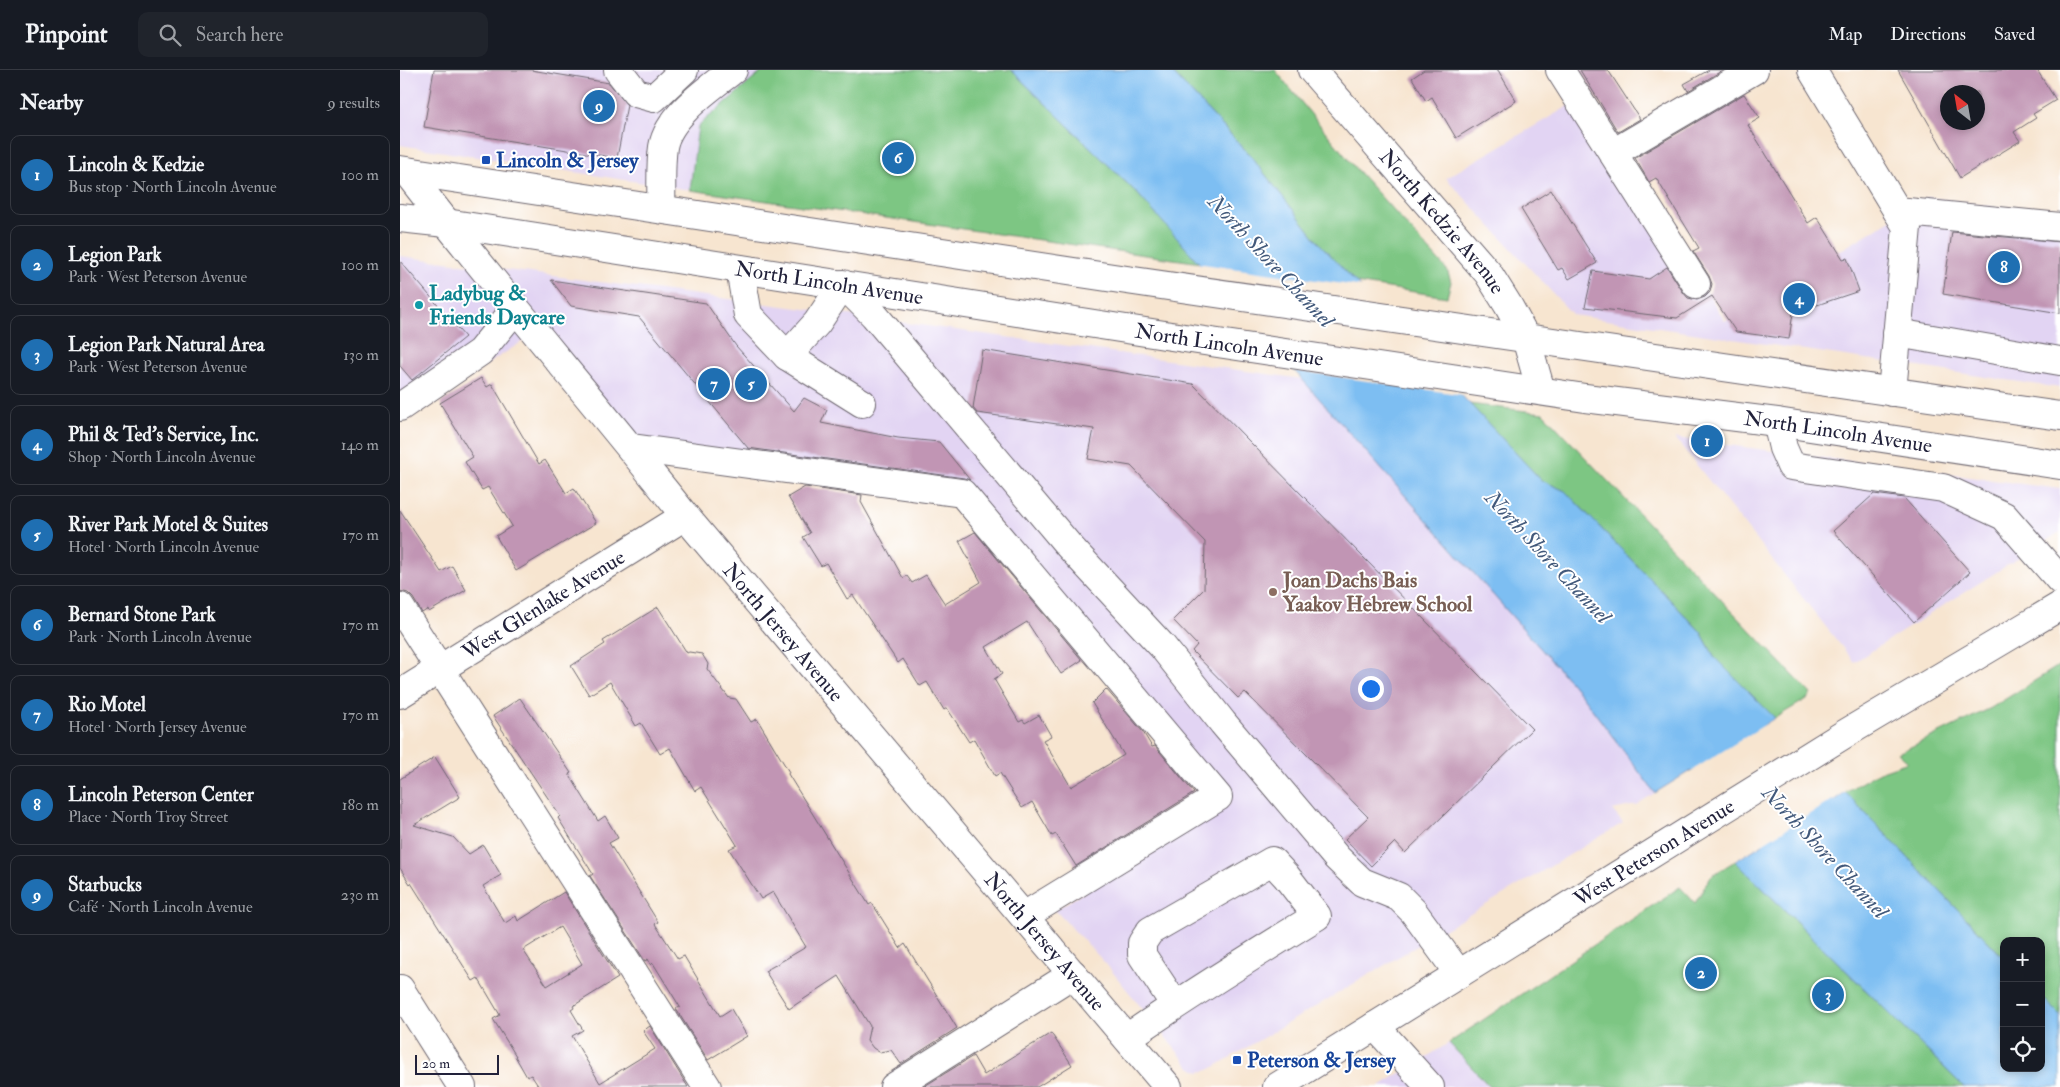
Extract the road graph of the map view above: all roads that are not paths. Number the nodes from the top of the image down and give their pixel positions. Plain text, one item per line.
1 (618, 70) edge
2 (684, 70) edge
3 (733, 70) edge
4 (1312, 70) edge
5 (1560, 70) edge
6 (1754, 70) edge
7 (1812, 70) edge
8 (1613, 153) junction
9 (402, 168) edge
10 (661, 210) junction
11 (1897, 211) junction
12 (400, 218) edge
13 (446, 223) junction
14 (2060, 226) edge
15 (740, 269) junction
16 (843, 284) junction
17 (1696, 284) dead end
18 (515, 309) junction
19 (1897, 333) junction
20 (1526, 338) junction
21 (787, 356) junction
22 (2060, 361) edge
23 (1541, 391) junction
24 (1892, 392) junction
25 (862, 403) dead end
26 (400, 407) edge
27 (2060, 416) edge
28 (1777, 422) junction
29 (632, 448) junction
30 (2060, 465) edge
31 (685, 516) junction
32 (2060, 580) edge
33 (2060, 606) edge
34 (400, 607) edge
35 (439, 669) junction
36 (400, 694) edge
37 (1024, 916) junction
38 (1073, 974) junction
39 (1459, 974) junction
40 (400, 989) edge
41 (1175, 1005) junction
42 (1375, 1026) junction
43 (1127, 1038) junction
44 (1279, 1086) edge
45 (462, 1087) edge
46 (707, 1087) edge
47 (894, 1087) edge
48 (1168, 1087) edge
49 (1430, 1087) edge

1 - 2 main road
3 - 10 main road
4 - 20 main road, North Kedzie Avenue
5 - 8 main road
6 - 8 main road
7 - 11 main road
8 - 17 main road
9 - 10 main road
9 - 13 main road, North Jersey Avenue
10 - 20 main road
11 - 14 main road
11 - 19 main road
12 - 13 main road, North Lincoln Avenue
13 - 15 main road, North Lincoln Avenue
13 - 18 main road, North Jersey Avenue
15 - 16 main road, North Lincoln Avenue
15 - 21 main road
16 - 21 main road
16 - 23 main road, North Lincoln Avenue
16 - 39 main road
18 - 26 main road
18 - 29 main road, North Jersey Avenue
19 - 22 main road
19 - 24 main road
20 - 23 main road, North Kedzie Avenue
20 - 24 main road
21 - 25 main road
23 - 28 main road, North Lincoln Avenue
24 - 27 main road
28 - 30 main road, North Lincoln Avenue
28 - 32 main road
29 - 31 main road, North Jersey Avenue
29 - 37 main road
31 - 35 main road, West Glenlake Avenue
31 - 37 main road, North Jersey Avenue
33 - 39 main road, West Peterson Avenue
34 - 35 main road
35 - 36 main road, West Glenlake Avenue
35 - 46 main road
37 - 38 main road, North Jersey Avenue
38 - 43 main road, North Jersey Avenue
38 - 47 main road
39 - 42 main road, West Peterson Avenue
40 - 45 main road
41 - 41 main road
41 - 43 main road
42 - 44 main road, West Peterson Avenue
42 - 49 main road
43 - 48 main road, North Jersey Avenue

